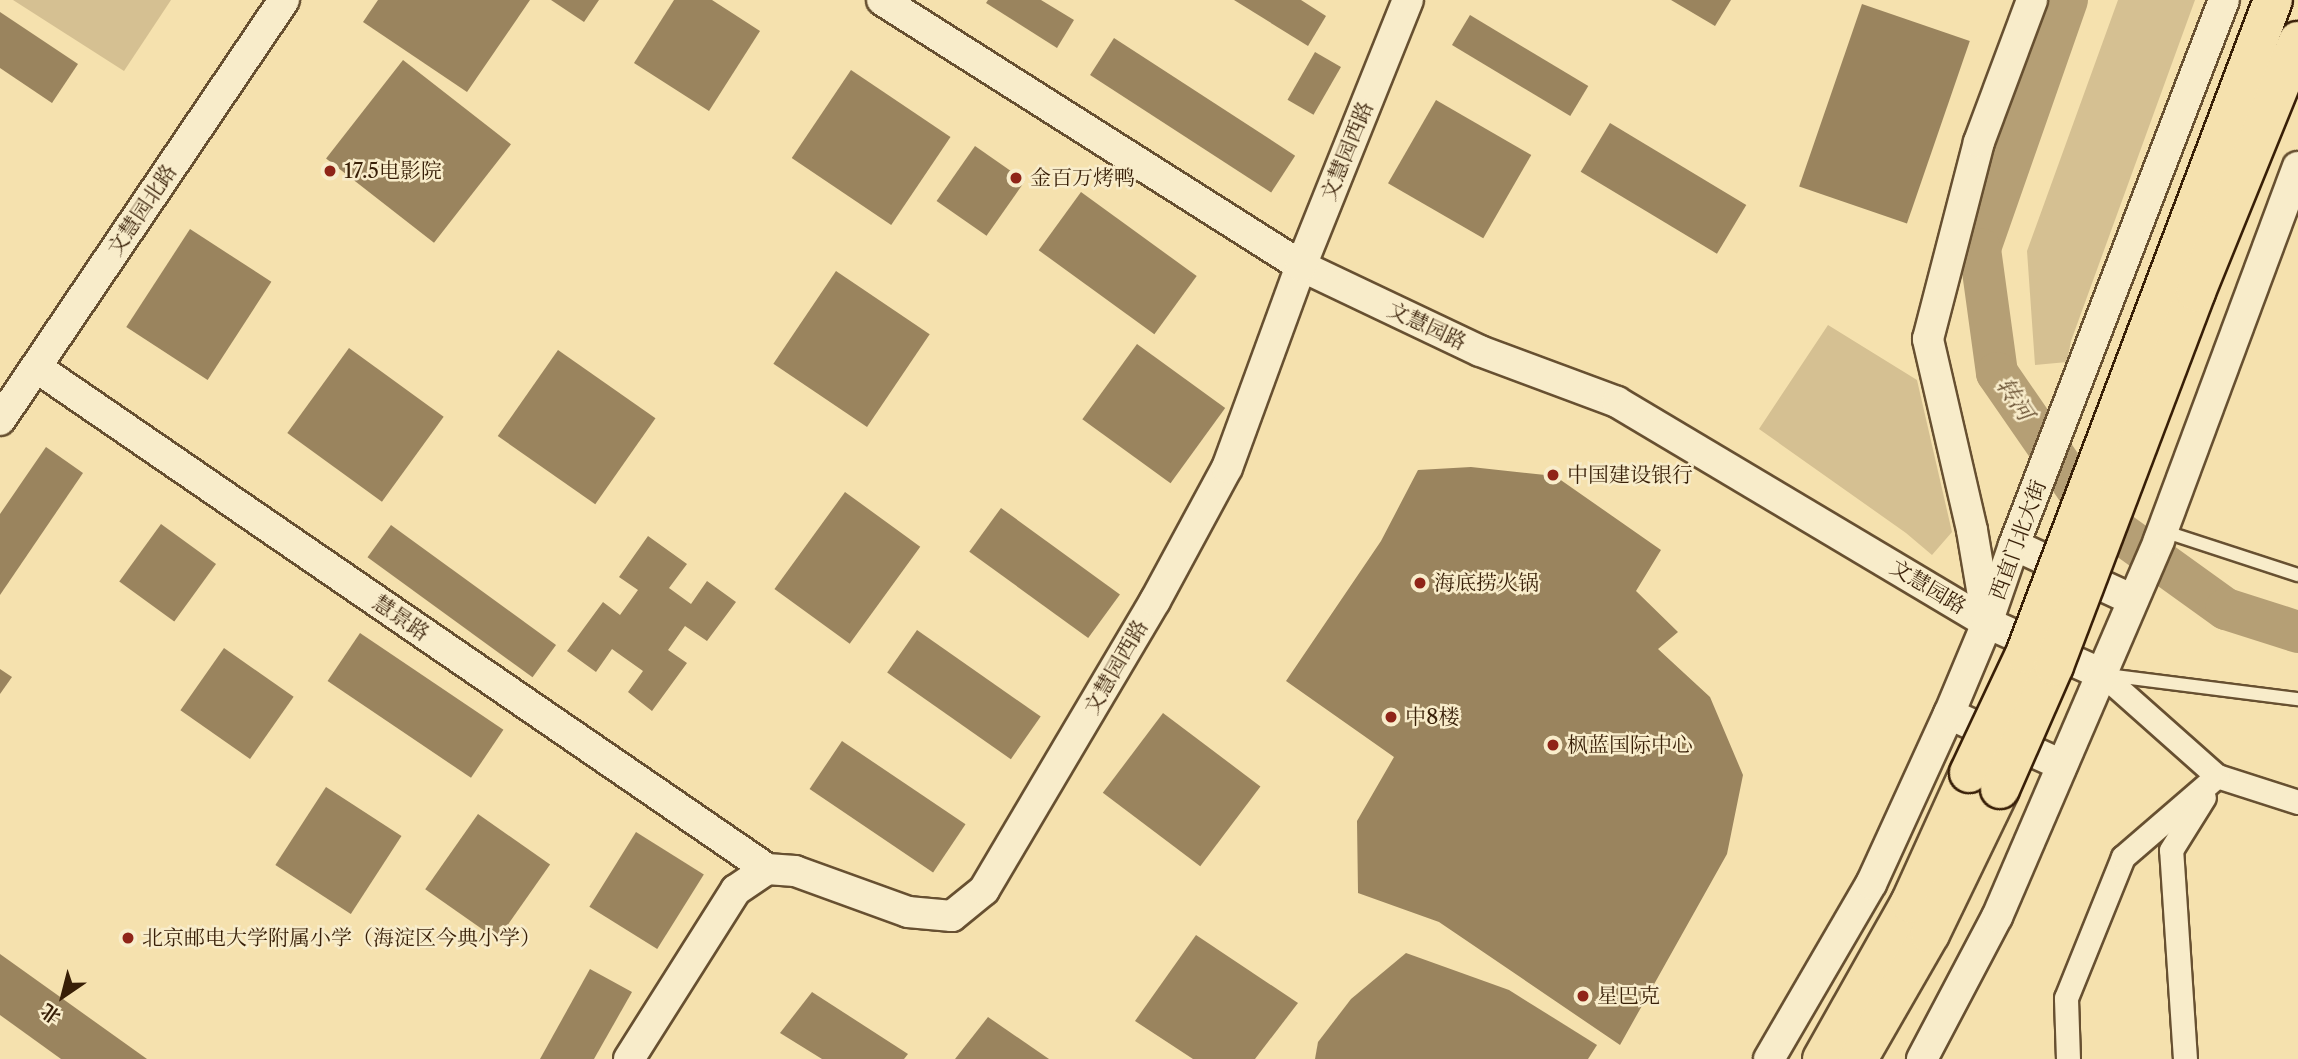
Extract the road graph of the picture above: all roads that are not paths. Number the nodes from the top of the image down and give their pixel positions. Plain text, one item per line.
1 (284, 0) edge
2 (882, 0) edge
3 (1408, 0) edge
4 (2032, 0) edge
5 (2224, 0) edge
6 (2273, 0) edge
7 (2298, 41) edge
8 (2298, 167) edge
9 (1301, 266) junction
10 (36, 367) junction
11 (0, 420) edge
12 (2018, 535) junction
13 (2161, 536) junction
14 (2298, 575) edge
15 (2131, 605) junction
16 (1987, 623) junction
17 (2102, 674) junction
18 (2298, 699) edge
19 (1949, 714) junction
20 (2062, 765) junction
21 (2217, 776) junction
22 (1985, 781) junction
23 (2298, 802) edge
24 (767, 869) junction
25 (629, 1059) edge
26 (1769, 1059) edge
27 (1822, 1059) edge
28 (1858, 1059) edge
29 (1922, 1059) edge
30 (2068, 1059) edge
31 (2185, 1059) edge

1 - 10 street, 文慧园北路
2 - 9 street, 文慧园路
3 - 9 street, 文慧园西路
4 - 16 street
5 - 12 street, 西直门北大街
6 - 22 highway, bridge
7 - 22 highway, bridge
8 - 13 street
9 - 16 street, 文慧园路
9 - 24 street, 文慧园西路
10 - 11 street, 文慧园北路
10 - 24 street, 慧景路
12 - 15 street
12 - 16 street, 西直门北大街
13 - 14 lane
13 - 15 street
15 - 17 street
16 - 17 street, 文慧园路
16 - 19 street, 西直门北大街
17 - 18 lane
17 - 20 street
17 - 21 street
19 - 20 street
19 - 26 street, 西直门北大街
20 - 29 street
21 - 23 street
21 - 30 street
21 - 31 street
22 - 27 highway
22 - 28 highway
24 - 25 street

